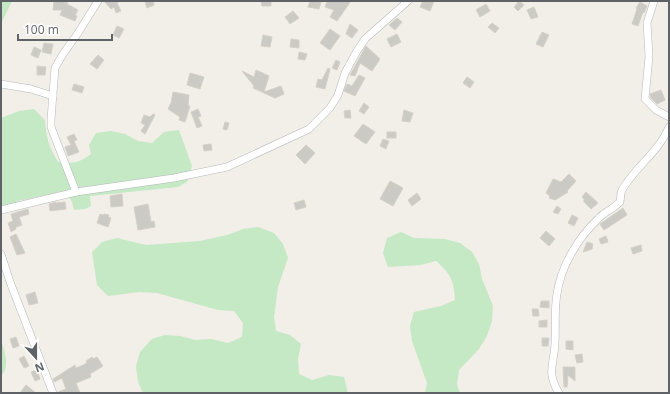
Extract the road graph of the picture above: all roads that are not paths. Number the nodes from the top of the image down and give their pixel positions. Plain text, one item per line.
1 (98, 1) edge
2 (408, 1) edge
3 (654, 1) edge
4 (1, 84) edge
5 (52, 96) junction
6 (669, 117) edge
7 (669, 127) edge
8 (76, 192) junction
9 (1, 210) edge
10 (1, 254) edge
11 (53, 393) edge
12 (559, 393) edge

1 - 5 street
2 - 8 street
3 - 6 street
4 - 5 street
5 - 8 street
7 - 12 street
8 - 9 street
10 - 11 street

